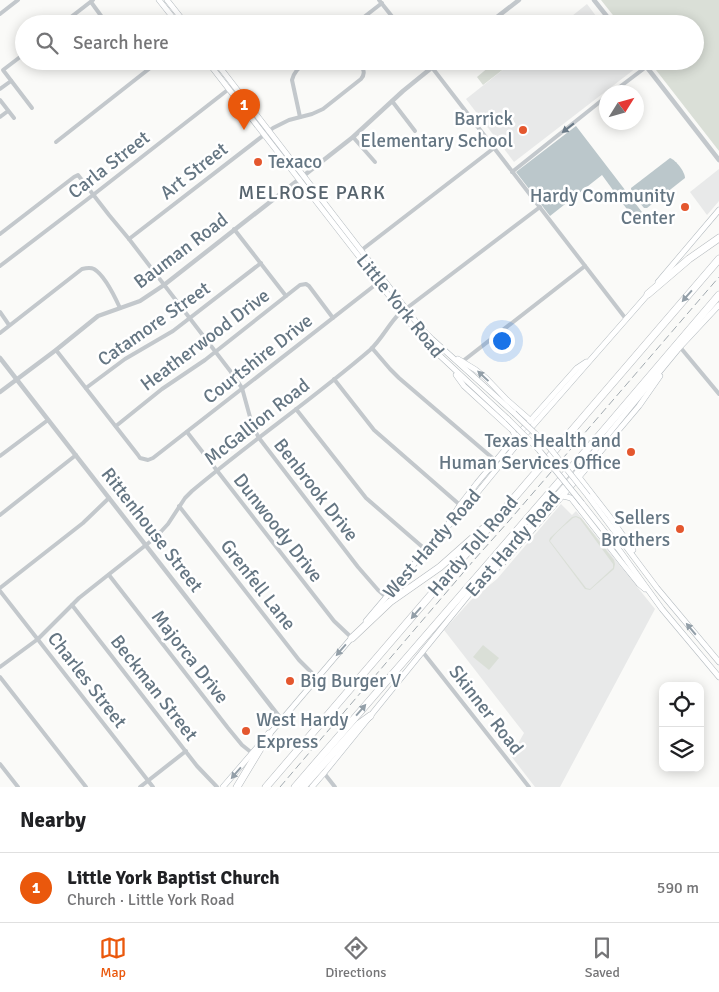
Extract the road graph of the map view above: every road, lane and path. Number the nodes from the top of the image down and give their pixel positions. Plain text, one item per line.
1 (18, 0) edge
2 (159, 0) edge
3 (167, 0) edge
4 (519, 0) edge
5 (594, 0) edge
6 (92, 1) edge
7 (380, 2) edge
8 (0, 14) edge
9 (74, 15) edge
10 (102, 15) edge
11 (171, 15) edge
12 (179, 15) edge
13 (366, 15) edge
14 (391, 15) edge
15 (500, 15) edge
16 (606, 15) edge
17 (15, 61) edge
18 (148, 70) edge
19 (215, 70) edge
20 (221, 70) edge
21 (296, 70) edge
22 (363, 70) edge
23 (430, 70) edge
24 (434, 70) edge
25 (642, 70) edge
26 (648, 70) edge
27 (11, 81) junction
28 (622, 85) edge
29 (231, 87) junction
30 (0, 89) edge
31 (0, 100) edge
32 (392, 101) junction
33 (599, 104) edge
34 (32, 108) dead end
35 (8, 111) junction
36 (0, 117) edge
37 (300, 117) junction
38 (14, 118) dead end
39 (415, 131) dead end
40 (267, 133) junction
41 (353, 137) junction
42 (56, 142) dead end
43 (494, 148) junction
44 (719, 160) edge
45 (375, 162) dead end
46 (512, 172) junction
47 (301, 177) junction
48 (93, 195) junction
49 (540, 207) junction
50 (719, 210) edge
51 (234, 229) junction
52 (0, 234) edge
53 (129, 238) junction
54 (719, 238) edge
55 (360, 252) junction
56 (719, 259) edge
57 (261, 263) junction
58 (0, 266) edge
59 (585, 266) junction
60 (378, 282) junction
61 (164, 285) junction
62 (648, 294) junction
63 (719, 295) edge
64 (286, 296) junction
65 (719, 305) edge
66 (120, 308) junction
67 (407, 309) junction
68 (0, 312) edge
69 (402, 313) junction
70 (190, 318) junction
71 (333, 318) junction
72 (626, 319) junction
73 (10, 325) junction
74 (0, 333) edge
75 (680, 347) junction
76 (372, 348) junction
77 (56, 350) junction
78 (215, 352) junction
79 (597, 353) junction
80 (451, 355) junction
81 (0, 358) edge
82 (463, 361) junction
83 (446, 363) junction
84 (334, 379) junction
85 (17, 380) junction
86 (86, 388) junction
87 (242, 388) junction
88 (0, 392) edge
89 (719, 394) edge
90 (296, 409) junction
91 (516, 412) junction
92 (48, 420) junction
93 (531, 421) junction
94 (116, 426) junction
95 (510, 428) junction
96 (530, 428) junction
97 (187, 432) junction
98 (524, 435) junction
99 (259, 438) junction
100 (514, 439) junction
101 (76, 455) junction
102 (0, 456) edge
103 (496, 461) junction
104 (217, 471) junction
105 (573, 477) junction
106 (579, 477) junction
107 (566, 484) junction
108 (588, 488) junction
109 (516, 496) junction
110 (563, 496) junction
111 (109, 498) junction
112 (574, 502) junction
113 (460, 505) junction
114 (179, 506) junction
115 (0, 515) edge
116 (442, 533) junction
117 (146, 546) junction
118 (426, 550) junction
119 (109, 575) junction
120 (475, 587) junction
121 (658, 588) junction
122 (0, 589) edge
123 (651, 594) junction
124 (664, 596) junction
125 (386, 597) junction
126 (657, 601) junction
127 (72, 605) junction
128 (352, 638) junction
129 (38, 639) junction
130 (422, 650) junction
131 (719, 662) edge
132 (0, 667) edge
133 (718, 675) edge
134 (0, 677) edge
135 (317, 678) junction
136 (370, 716) junction
137 (281, 719) junction
138 (269, 734) junction
139 (186, 751) junction
140 (252, 753) junction
141 (0, 764) edge
142 (324, 773) junction
143 (148, 781) junction
144 (18, 787) edge
145 (86, 787) edge
146 (140, 787) edge
147 (153, 787) edge
148 (217, 787) edge
149 (223, 787) edge
150 (237, 787) edge
151 (266, 787) edge
152 (295, 787) edge
153 (303, 787) edge
154 (312, 787) edge
155 (334, 787) edge
156 (529, 787) edge

1 - 8 street
2 - 11 main road
3 - 12 main road
4 - 15 street
5 - 16 street
6 - 9 street
6 - 10 street
7 - 13 street
7 - 14 street
17 - 27 street
18 - 42 street
19 - 29 main road, Little York Road
20 - 29 main road, Little York Road
21 - 37 street
22 - 37 street, Art Street
23 - 32 street, Bauman Road
24 - 43 street
25 - 28 street
26 - 44 street
27 - 30 street
27 - 34 street
29 - 40 main road, Little York Road
29 - 48 street, Carla Street
31 - 35 street
32 - 39 street
32 - 41 street, Bauman Road
33 -> 46 street
35 - 36 street
35 - 38 street
37 - 40 street, Art Street
40 - 47 main road, Little York Road
40 - 53 street, Art Street
41 - 45 street
41 - 47 street, Bauman Road
43 - 46 street
43 - 55 street
46 - 49 street
47 - 51 street, Bauman Road
47 - 55 main road, Little York Road
48 - 52 street, Benbrook Drive
48 - 53 street, Benbrook Drive
48 - 58 street, Carla Street
49 - 59 street
49 - 67 street, McGallion Road
50 - 62 main road, West Hardy Road
51 - 57 street
51 - 61 street, Bauman Road
53 - 61 street, Benbrook Drive
54 - 62 highway
55 - 60 main road, Little York Road
55 - 67 main road, Little York Road
56 -> 109 highway, Hardy Toll Road
57 - 64 street
57 - 70 street, Catamore Street
59 - 72 street
59 - 82 street
60 - 69 main road, Little York Road
60 - 71 street, Courtshire Drive
61 - 66 street, Bauman Road
61 - 70 street, Benbrook Drive
62 - 72 main road, West Hardy Road
152 -> 63 highway, Hardy Toll Road
64 - 71 street, Heatherwood Drive
64 - 78 street, Heatherwood Drive
65 - 75 main road, East Hardy Road
66 - 73 street
66 - 77 street, Bauman Road
67 - 69 street, McGallion Road
67 - 80 main road, Little York Road
68 - 73 street
69 - 76 street, McGallion Road
69 - 83 main road, Little York Road
70 - 78 street, Benbrook Drive
70 - 86 street, Catamore Street
71 - 87 street, Courtshire Drive
72 - 79 main road, West Hardy Road
73 - 74 street
75 - 89 street
75 - 105 main road, East Hardy Road
75 - 106 main road
76 - 84 street, McGallion Road
76 - 103 street
77 - 85 street, Bauman Road
77 - 86 street
78 - 87 street, Benbrook Drive
78 - 94 street, Heatherwood Drive
79 - 93 main road
79 - 96 main road, West Hardy Road
80 - 82 main road
80 - 91 main road, Little York Road
81 - 85 street, Rittenhouse Street
91 -> 82 main road
83 - 95 main road
83 - 98 main road, Little York Road, bridge
84 - 90 street, McGallion Road
84 - 113 street
85 - 88 street, Bauman Road
85 - 92 street, Rittenhouse Street
86 - 94 street
87 - 97 street, Courtshire Drive
87 - 99 street, Benbrook Drive
90 - 99 street, McGallion Road
90 - 118 street
91 - 93 main road
91 - 95 main road
91 - 96 main road, Little York Road, bridge
92 - 101 street, Rittenhouse Street
92 - 102 street
93 - 100 main road
94 - 97 street, Courtshire Drive
95 - 100 main road
96 - 98 main road, West Hardy Road, bridge
96 - 105 main road, Little York Road, bridge
97 - 104 street, Dunwoody Drive
98 - 107 main road, Little York Road, bridge
98 - 116 main road, West Hardy Road
99 - 104 street, McGallion Road
99 - 125 street, Benbrook Drive
100 - 103 main road
101 - 111 street, Rittenhouse Street
101 - 115 street
103 - 113 main road
104 - 114 street, McGallion Road
104 - 128 street, Dunwoody Drive
105 - 107 main road, East Hardy Road, bridge
105 - 121 main road, Little York Road, bridge
106 - 108 main road
106 - 110 main road
107 - 120 main road, East Hardy Road
107 - 123 main road, Little York Road, bridge
108 - 112 main road
108 - 121 main road
109 - 128 highway
109 -> 151 highway, Hardy Toll Road
110 - 112 main road
110 - 120 main road
111 - 117 street, Rittenhouse Street
111 - 122 street
112 - 123 main road
113 - 116 main road
114 - 117 street, McGallion Road
114 - 135 street, Grenfell Lane
116 - 118 main road, West Hardy Road
117 - 119 street, McGallion Road
117 - 137 street, Rittenhouse Street
118 - 125 main road, West Hardy Road
119 - 127 street, McGallion Road
119 - 140 street, Majorca Drive
120 - 130 main road, East Hardy Road
121 - 124 main road, Little York Road
122 - 129 street, Charles Street
123 - 126 main road, Little York Road
124 - 126 main road
131 -> 124 main road, Little York Road
125 - 128 main road, West Hardy Road
126 - 133 main road, Little York Road
127 - 129 street, McGallion Road
127 - 139 street, Beckman Street
128 -> 135 main road, West Hardy Road
129 - 132 street, McGallion Road
129 - 143 street, Charles Street
130 - 136 main road, East Hardy Road
130 - 156 street, Skinner Road
134 - 145 street
135 - 137 main road, West Hardy Road
136 - 142 main road, East Hardy Road
136 - 153 highway
137 - 138 main road, West Hardy Road
138 - 140 main road, West Hardy Road
138 - 150 highway
139 - 143 street
139 - 148 street, Beckman Street
140 -> 149 main road, West Hardy Road
141 - 144 street
142 - 154 main road, East Hardy Road
142 - 155 street
143 - 146 street
143 - 147 street, Charles Street

